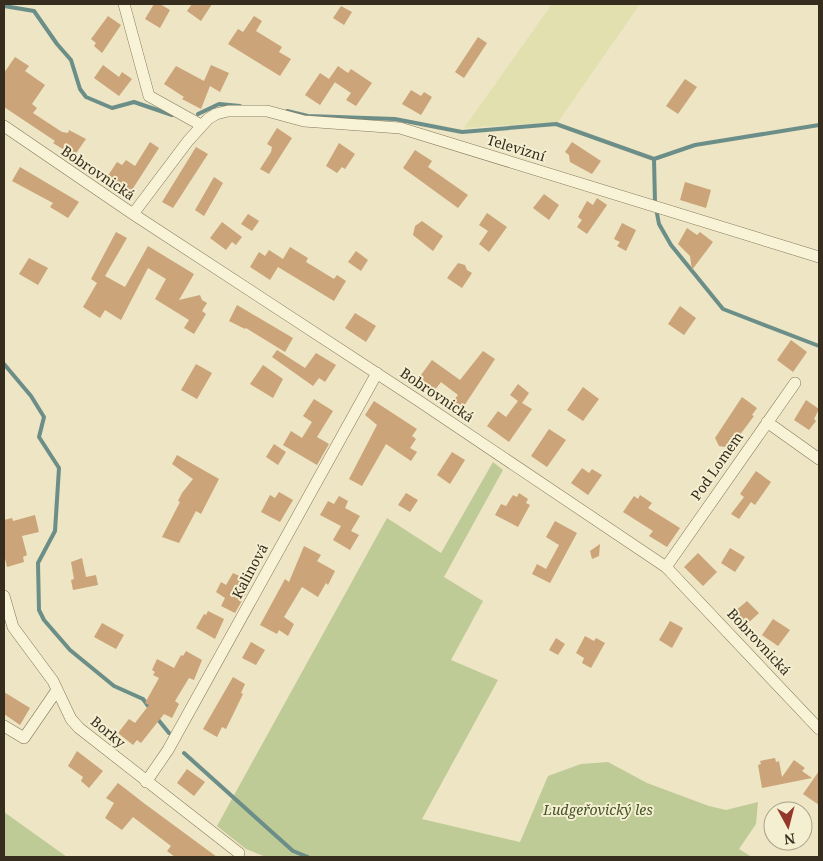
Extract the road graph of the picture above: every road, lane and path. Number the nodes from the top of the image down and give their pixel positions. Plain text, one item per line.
1 (124, 4) edge
2 (201, 125) junction
3 (4, 126) edge
4 (133, 214) junction
5 (819, 257) edge
6 (377, 373) junction
7 (795, 383) dead end
8 (767, 422) junction
9 (819, 459) edge
10 (666, 567) junction
11 (4, 596) edge
12 (57, 690) junction
13 (4, 726) edge
14 (819, 729) edge
15 (146, 782) junction
16 (239, 853) dead end

1 - 2 street
2 - 4 street, Televizní
2 - 5 street, Televizní
3 - 4 street, Bobrovnická
4 - 6 street, Bobrovnická
6 - 10 street, Bobrovnická
6 - 15 street, Kalinová
7 - 8 street, Pod Lomem
8 - 9 street
8 - 10 street, Pod Lomem
10 - 14 street, Bobrovnická
11 - 12 street, Borky
12 - 13 street
12 - 15 street, Borky
15 - 16 street, Borky

